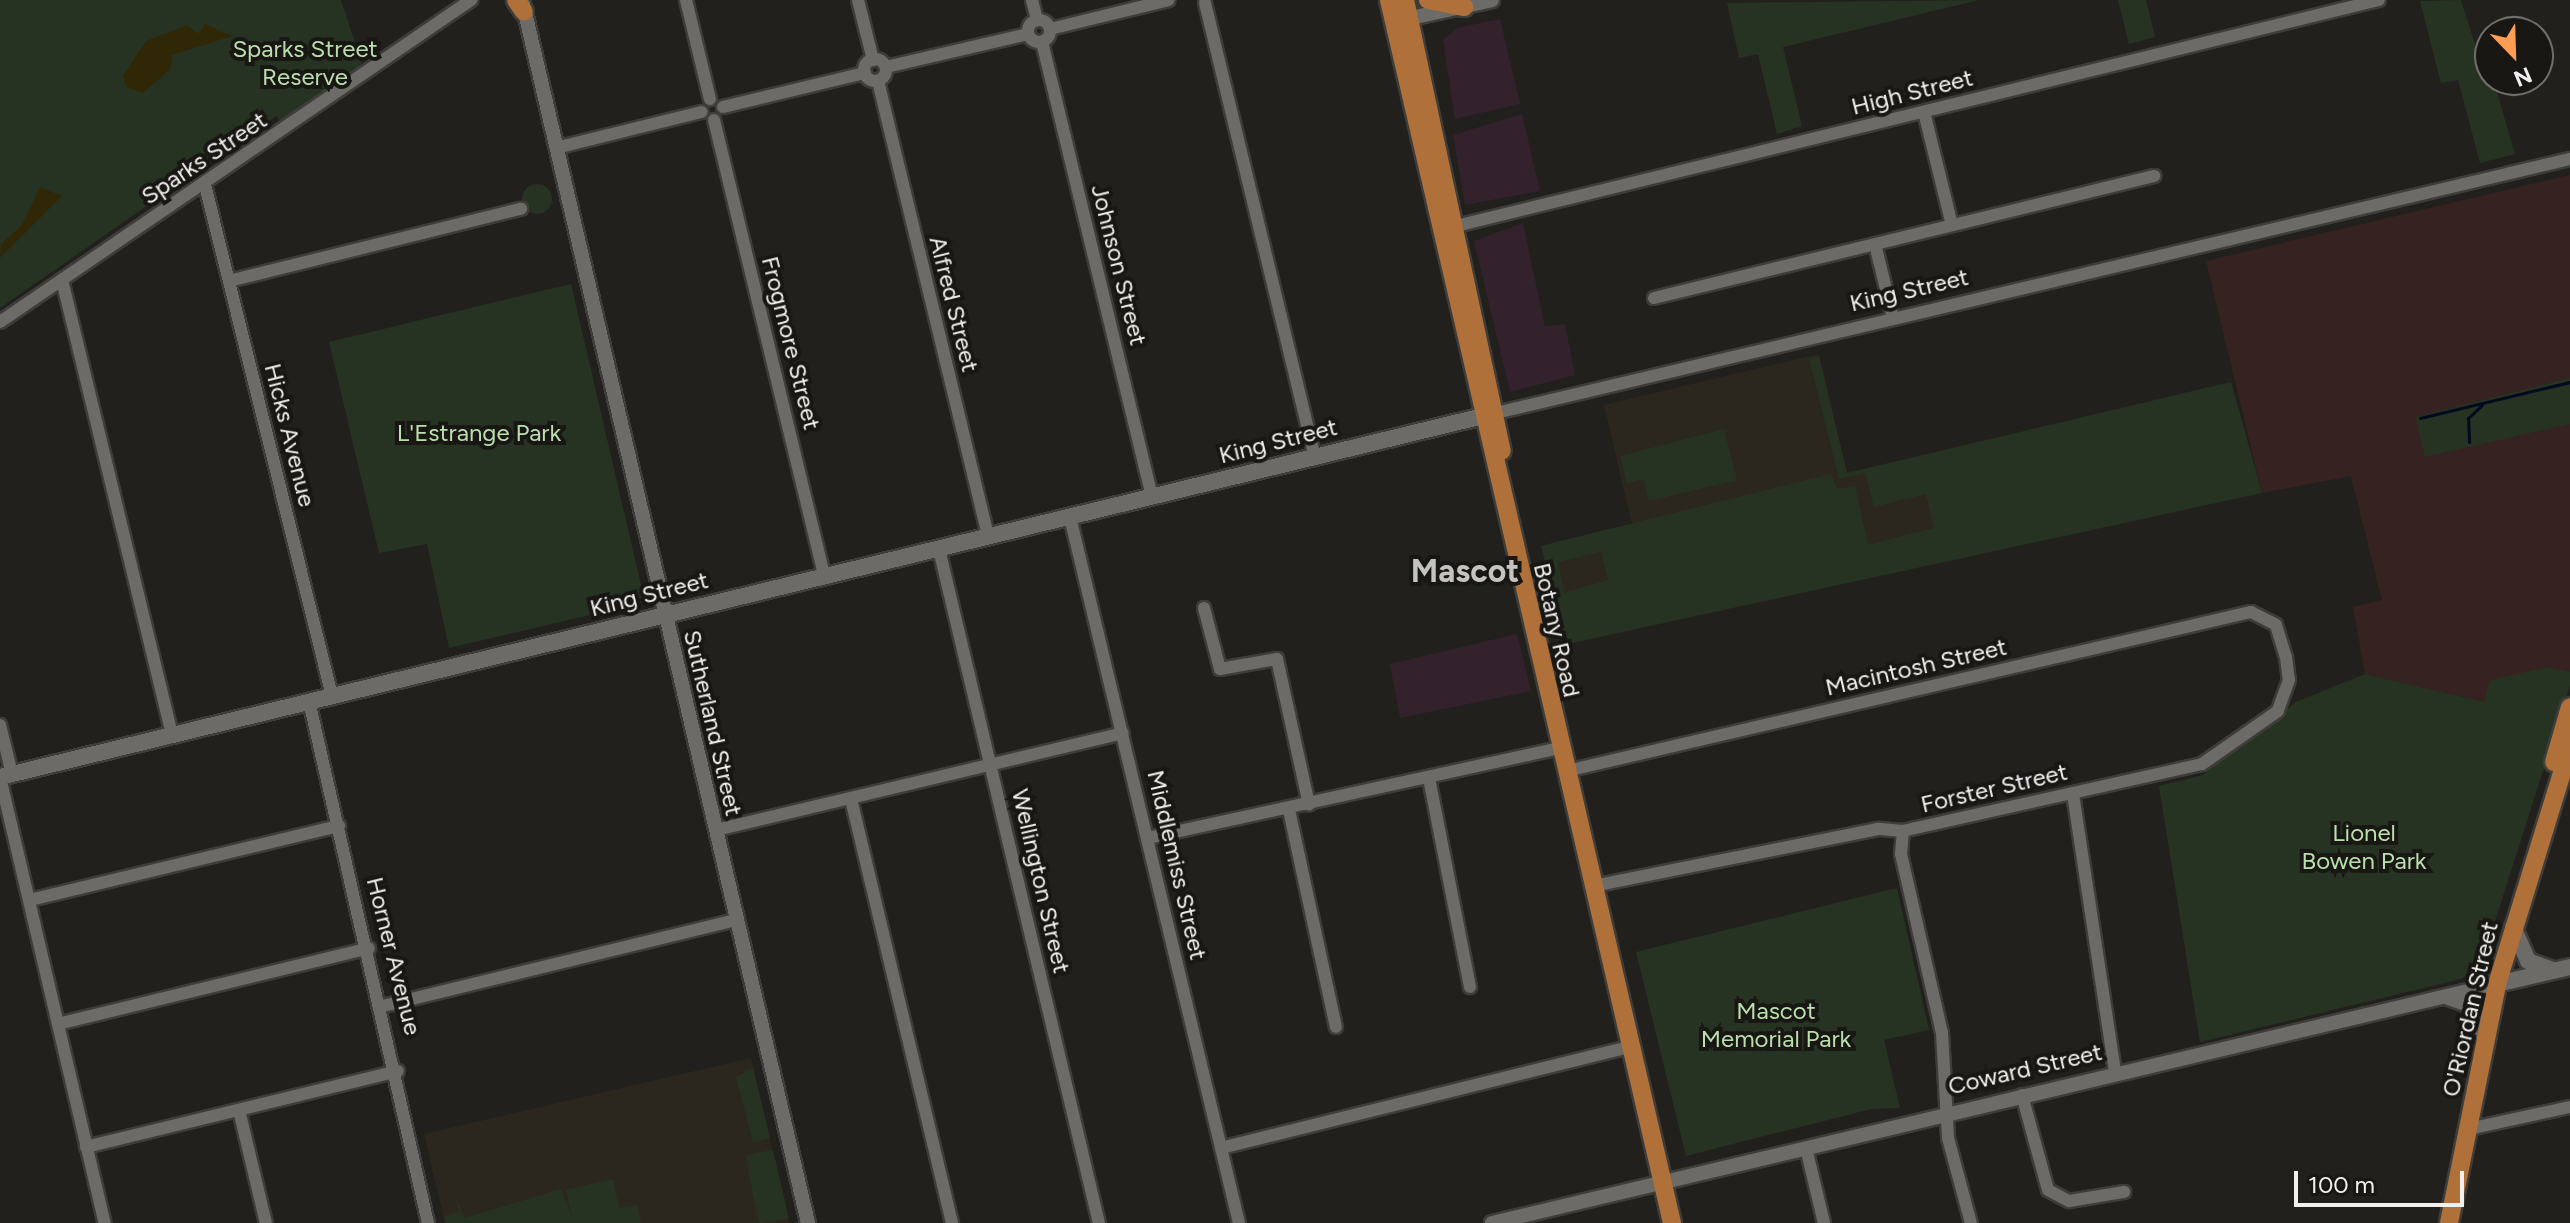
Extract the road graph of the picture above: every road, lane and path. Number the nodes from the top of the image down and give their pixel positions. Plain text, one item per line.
1 (471, 0) edge
2 (686, 0) edge
3 (858, 0) edge
4 (1032, 0) edge
5 (1169, 0) edge
6 (1389, 0) edge
7 (1428, 0) edge
8 (1492, 0) edge
9 (2379, 0) edge
10 (1203, 1) edge
11 (521, 4) edge
12 (1464, 7) junction
13 (1403, 13) edge
14 (1037, 20) junction
15 (1050, 29) junction
16 (1028, 34) junction
17 (1042, 42) junction
18 (873, 60) junction
19 (886, 67) junction
20 (865, 73) junction
21 (878, 81) junction
22 (710, 99) junction
23 (723, 107) junction
24 (702, 112) junction
25 (1924, 112) junction
26 (714, 120) junction
27 (556, 148) junction
28 (2570, 159) edge
29 (2154, 176) dead end
30 (205, 185) junction
31 (521, 209) dead end
32 (1952, 225) junction
33 (1456, 226) junction
34 (1875, 244) junction
35 (62, 280) junction
36 (229, 281) junction
37 (1654, 298) dead end
38 (1893, 318) junction
39 (0, 322) edge
40 (1489, 415) junction
41 (1315, 456) junction
42 (1152, 497) junction
43 (1070, 517) junction
44 (988, 537) junction
45 (939, 549) junction
46 (824, 576) junction
47 (1204, 608) dead end
48 (665, 615) junction
49 (2266, 616) joint
50 (332, 696) junction
51 (309, 701) junction
52 (2570, 707) edge
53 (0, 725) edge
54 (1123, 733) junction
55 (172, 735) junction
56 (2570, 747) edge
57 (1560, 748) junction
58 (991, 765) junction
59 (1575, 769) junction
60 (4, 776) edge
61 (1429, 778) junction
62 (2073, 794) junction
63 (851, 799) junction
64 (1309, 805) junction
65 (2549, 808) junction
66 (1289, 810) junction
67 (339, 826) junction
68 (716, 830) junction
69 (1903, 831) junction
70 (1147, 838) junction
71 (1602, 884) junction
72 (30, 900) junction
73 (737, 920) junction
74 (2513, 927) junction
75 (369, 948) junction
76 (2564, 969) edge
77 (2497, 984) junction
78 (1470, 987) dead end
79 (2438, 998) junction
80 (383, 1006) junction
81 (58, 1024) junction
82 (1336, 1027) dead end
83 (2485, 1040) junction
84 (1630, 1047) junction
85 (398, 1071) junction
86 (2115, 1072) junction
87 (2022, 1095) junction
88 (2570, 1107) edge
89 (239, 1110) junction
90 (1947, 1113) junction
91 (2468, 1129) junction
92 (86, 1147) junction
93 (1221, 1148) junction
94 (1806, 1148) junction
95 (1668, 1180) junction
96 (2124, 1192) dead end
97 (105, 1223) edge
98 (266, 1223) edge
99 (428, 1223) edge
100 (808, 1223) edge
101 (952, 1223) edge
102 (1099, 1223) edge
103 (1239, 1223) edge
104 (1492, 1223) edge
105 (1672, 1223) edge
106 (1684, 1223) edge
107 (1824, 1223) edge
108 (1971, 1223) edge
109 (2449, 1223) edge

1 - 30 street, Sparks Street
2 - 22 street
3 - 18 street
4 - 14 street
5 - 15 street
6 - 13 main road, Botany Road
7 - 12 main road
8 - 12 street
9 - 25 street, High Street
10 - 41 street
11 - 27 street, Sutherland Street
12 - 13 street
13 - 33 main road, Botany Road
13 - 40 main road, Botany Road
14 - 15 street
14 - 16 street
15 - 17 street
16 - 17 street
16 - 19 street
17 - 42 street, Johnson Street
18 - 19 street
18 - 20 street
19 - 21 street
20 - 21 street
20 - 23 street
21 - 44 street, Alfred Street
22 - 23 street
22 - 24 street
23 - 26 street
24 - 26 street
24 - 27 street
25 - 32 street
25 - 33 street, High Street
26 - 46 street, Frogmore Street
27 - 48 street, Sutherland Street
28 - 38 street, King Street
29 - 32 street
30 - 35 street, Sparks Street
30 - 36 street, Hicks Avenue
31 - 36 street
32 - 34 street
33 - 40 main road, Botany Road
34 - 37 street
34 - 38 street
35 - 39 street, Sparks Street
35 - 55 street
36 - 50 street, Hicks Avenue
38 - 40 street, King Street
40 - 41 main road, King Street
40 - 57 main road, Botany Road
40 - 59 main road, Botany Road
41 - 42 main road, King Street
42 - 43 main road, King Street
43 - 44 main road, King Street
43 - 54 street, Middlemiss Street
44 - 45 main road, King Street
45 - 46 main road, King Street
45 - 58 street, Wellington Street
46 - 48 main road, King Street
47 - 64 street
48 - 50 main road, King Street
48 - 68 street, Sutherland Street
49 - 59 street, Macintosh Street
49 - 62 street, Forster Street
50 - 51 main road, King Street
51 - 55 main road, King Street
51 - 67 street, Horner Avenue
52 - 65 main road, O'Riordan Street
53 - 60 street
54 - 58 street
54 - 70 street, Middlemiss Street
55 - 60 main road, King Street
56 - 65 main road, O'Riordan Street
57 - 61 street
57 - 84 main road, Botany Road
58 - 63 street
58 - 102 street, Wellington Street
59 - 71 main road, Botany Road
60 - 72 street
61 - 64 street
61 - 78 street
62 - 69 street, Forster Street
62 - 86 street
63 - 68 street
63 - 101 street
64 - 66 street
65 - 74 main road, O'Riordan Street
66 - 70 street
66 - 82 street
67 - 72 street
67 - 75 street, Horner Avenue
68 - 73 street, Sutherland Street
69 - 71 street, Forster Street
69 - 90 street
70 - 93 street, Middlemiss Street
71 - 95 main road, Botany Road
72 - 81 street
73 - 80 street
73 - 100 street, Sutherland Street
74 - 76 main road
74 - 77 main road, O'Riordan Street
75 - 80 street, Horner Avenue
75 - 81 street
76 - 77 main road, Coward Street
77 - 79 street, Coward Street
77 - 83 main road, O'Riordan Street
79 - 83 street
79 - 86 street, Coward Street
80 - 85 street, Horner Avenue
81 - 92 street
83 - 91 main road, O'Riordan Street
84 - 93 street
84 - 95 main road, Botany Road
85 - 89 street
85 - 99 street, Horner Avenue
86 - 87 street, Coward Street
87 - 90 street, Coward Street
87 - 96 street
88 - 91 street
89 - 92 street
89 - 98 street
90 - 94 street, Coward Street
90 - 108 street
91 - 109 main road, O'Riordan Street
92 - 97 street
93 - 103 street, Middlemiss Street
94 - 95 street, Coward Street
94 - 107 street
95 - 104 street, Coward Street
95 - 105 main road, Botany Road
95 - 106 main road, Botany Road

